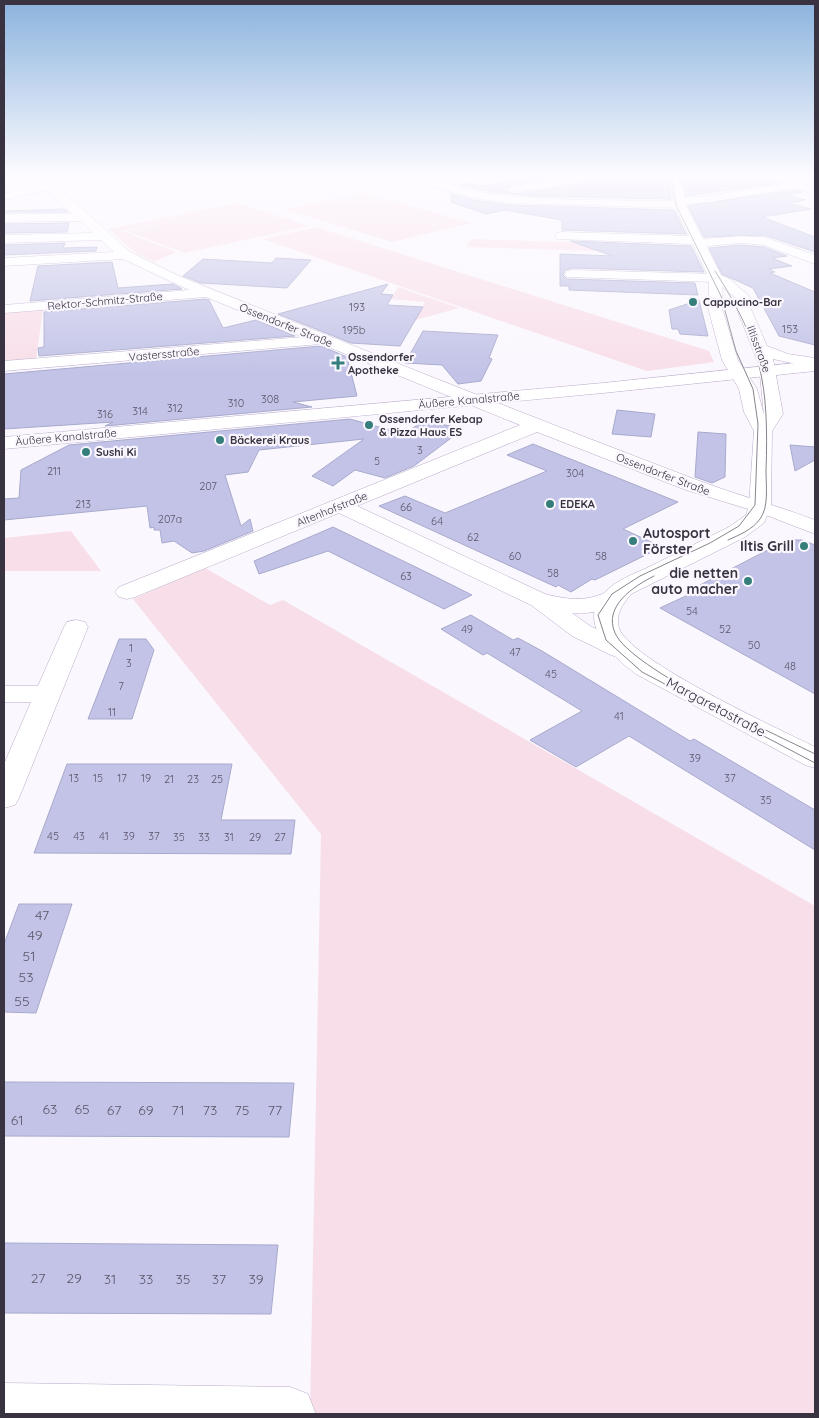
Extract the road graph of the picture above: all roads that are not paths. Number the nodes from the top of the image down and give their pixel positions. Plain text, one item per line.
1 (108, 240) edge
2 (655, 240) edge
3 (752, 240) edge
4 (758, 240) edge
5 (696, 242) junction
6 (802, 242) dead end
7 (777, 245) junction
8 (125, 255) junction
9 (815, 260) edge
10 (4, 262) edge
11 (572, 274) dead end
12 (716, 278) junction
13 (206, 292) junction
14 (4, 308) edge
15 (323, 340) junction
16 (761, 348) junction
17 (815, 364) edge
18 (4, 366) edge
19 (734, 367) junction
20 (769, 371) junction
21 (472, 400) junction
22 (537, 426) junction
23 (763, 431) junction
24 (4, 443) edge
25 (341, 506) junction
26 (760, 506) junction
27 (815, 528) edge
28 (127, 592) dead end
29 (615, 596) junction
30 (537, 599) junction
31 (76, 626) dead end
32 (620, 650) junction
33 (4, 694) edge
34 (47, 694) junction
35 (815, 759) edge
36 (4, 798) edge
37 (4, 1408) edge
38 (290, 1412) dead end

1 - 8 street, Ossendorfer Straße
2 - 5 street
3 - 5 street
4 - 7 street
5 - 12 street, Iltisstraße
6 - 7 street
7 - 9 street
8 - 10 street
8 - 13 street, Ossendorfer Straße
11 - 12 street
12 - 16 street, Iltisstraße
12 - 19 street, Iltisstraße
13 - 14 street, Rektor-Schmitz-Straße
13 - 15 street, Ossendorfer Straße
15 - 18 street, Vastersstraße
15 - 21 street, Ossendorfer Straße
16 - 17 street
16 - 20 street, Iltisstraße
17 - 20 street, Äußere Kanalstraße
19 - 20 street, Äußere Kanalstraße
19 - 21 street, Äußere Kanalstraße
19 - 23 street, Iltisstraße
20 - 23 street, Iltisstraße
21 - 22 street, Ossendorfer Straße
21 - 24 street, Äußere Kanalstraße
22 - 25 street, Altenhofstraße
22 - 26 street, Ossendorfer Straße
23 - 26 street, Iltisstraße
25 - 28 street, Altenhofstraße
25 - 30 street, Margaretastraße
26 - 27 street, Ossendorfer Straße
26 - 29 street, Margaretastraße
29 - 30 street, Margaretastraße
29 - 32 street, Margaretastraße
30 - 32 street, Margaretastraße
31 - 34 street
32 - 35 street, Margaretastraße
33 - 34 street
34 - 36 street
37 - 38 street

